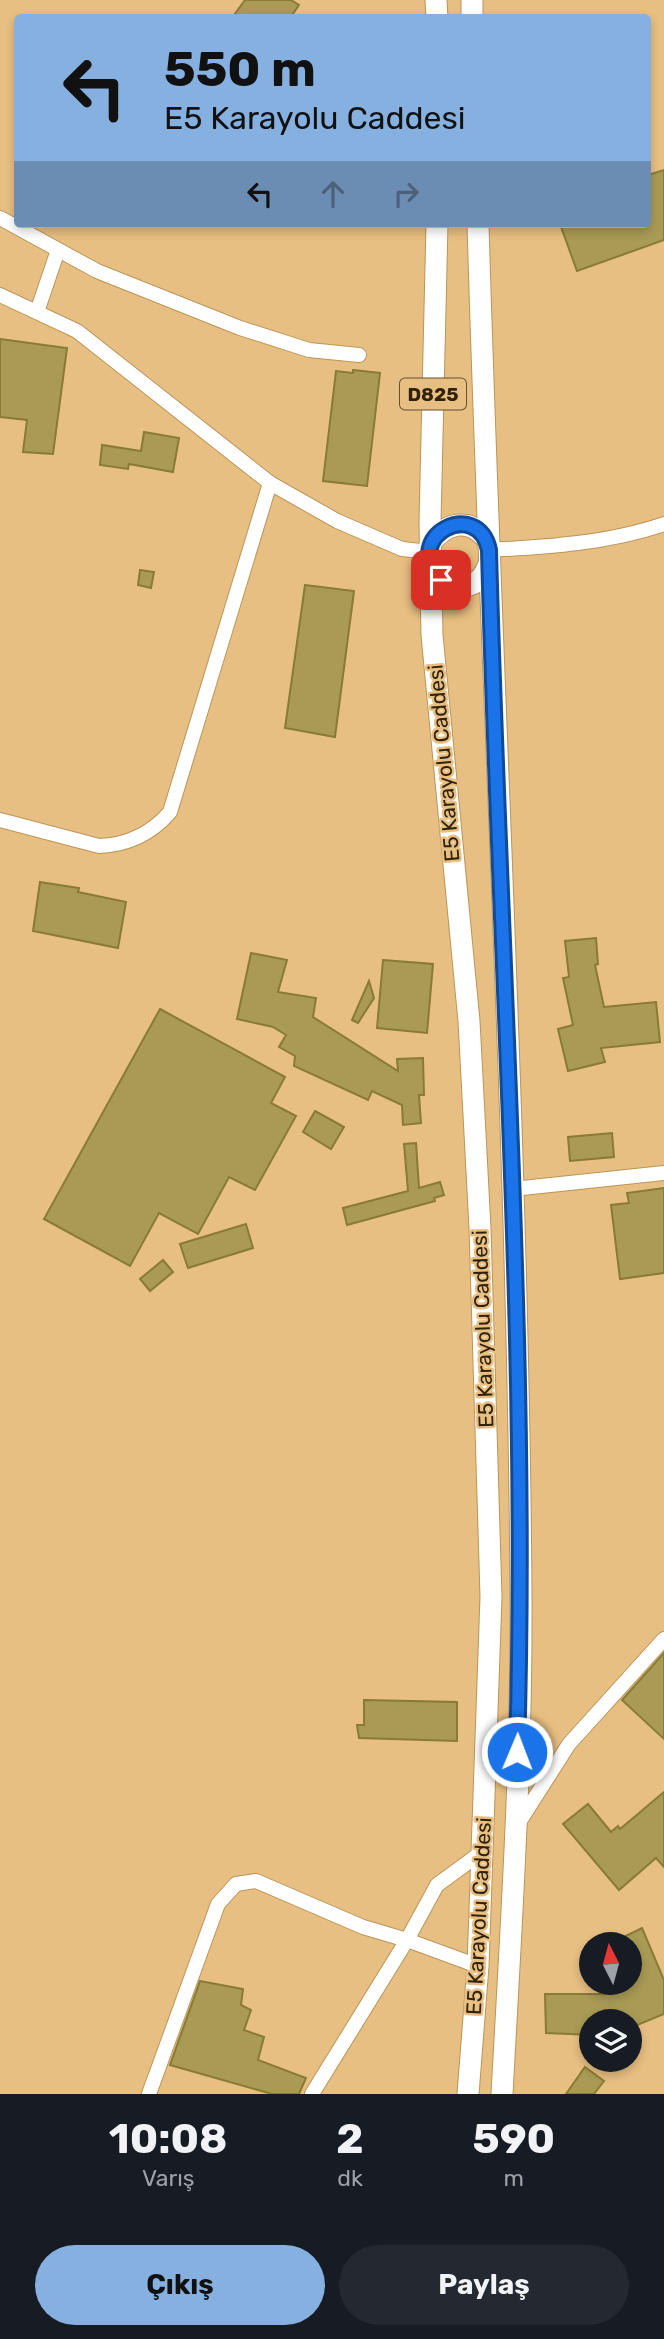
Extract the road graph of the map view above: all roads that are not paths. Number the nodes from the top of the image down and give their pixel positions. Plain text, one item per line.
1 (18, 228) edge
2 (437, 228) edge
3 (478, 228) edge
4 (58, 250) junction
5 (0, 295) edge
6 (37, 312) junction
7 (359, 355) dead end
8 (270, 483) junction
9 (664, 524) edge
10 (488, 551) junction
11 (430, 553) junction
12 (0, 820) edge
13 (664, 1173) edge
14 (513, 1189) junction
15 (664, 1639) edge
16 (516, 1827) junction
17 (482, 1852) junction
18 (407, 1940) junction
19 (478, 1966) junction
20 (149, 2094) edge
21 (312, 2094) edge
22 (468, 2094) edge
23 (502, 2094) edge

1 - 4 street
2 - 11 highway, E5 Karayolu Caddesi / D825
3 - 10 highway, E5 Karayolu Caddesi / D825
4 - 6 street
4 - 7 street
5 - 6 street
6 - 8 street
8 - 11 street
8 - 12 street
9 - 10 street
10 - 11 highway
10 - 11 highway
10 - 14 highway, E5 Karayolu Caddesi
11 - 17 highway, E5 Karayolu Caddesi
13 - 14 street
14 - 16 highway, E5 Karayolu Caddesi
15 - 16 street
16 - 23 highway, E5 Karayolu Caddesi
17 - 18 street
17 - 19 highway, E5 Karayolu Caddesi
18 - 19 street
18 - 20 street
18 - 21 street
19 - 22 highway, E5 Karayolu Caddesi

